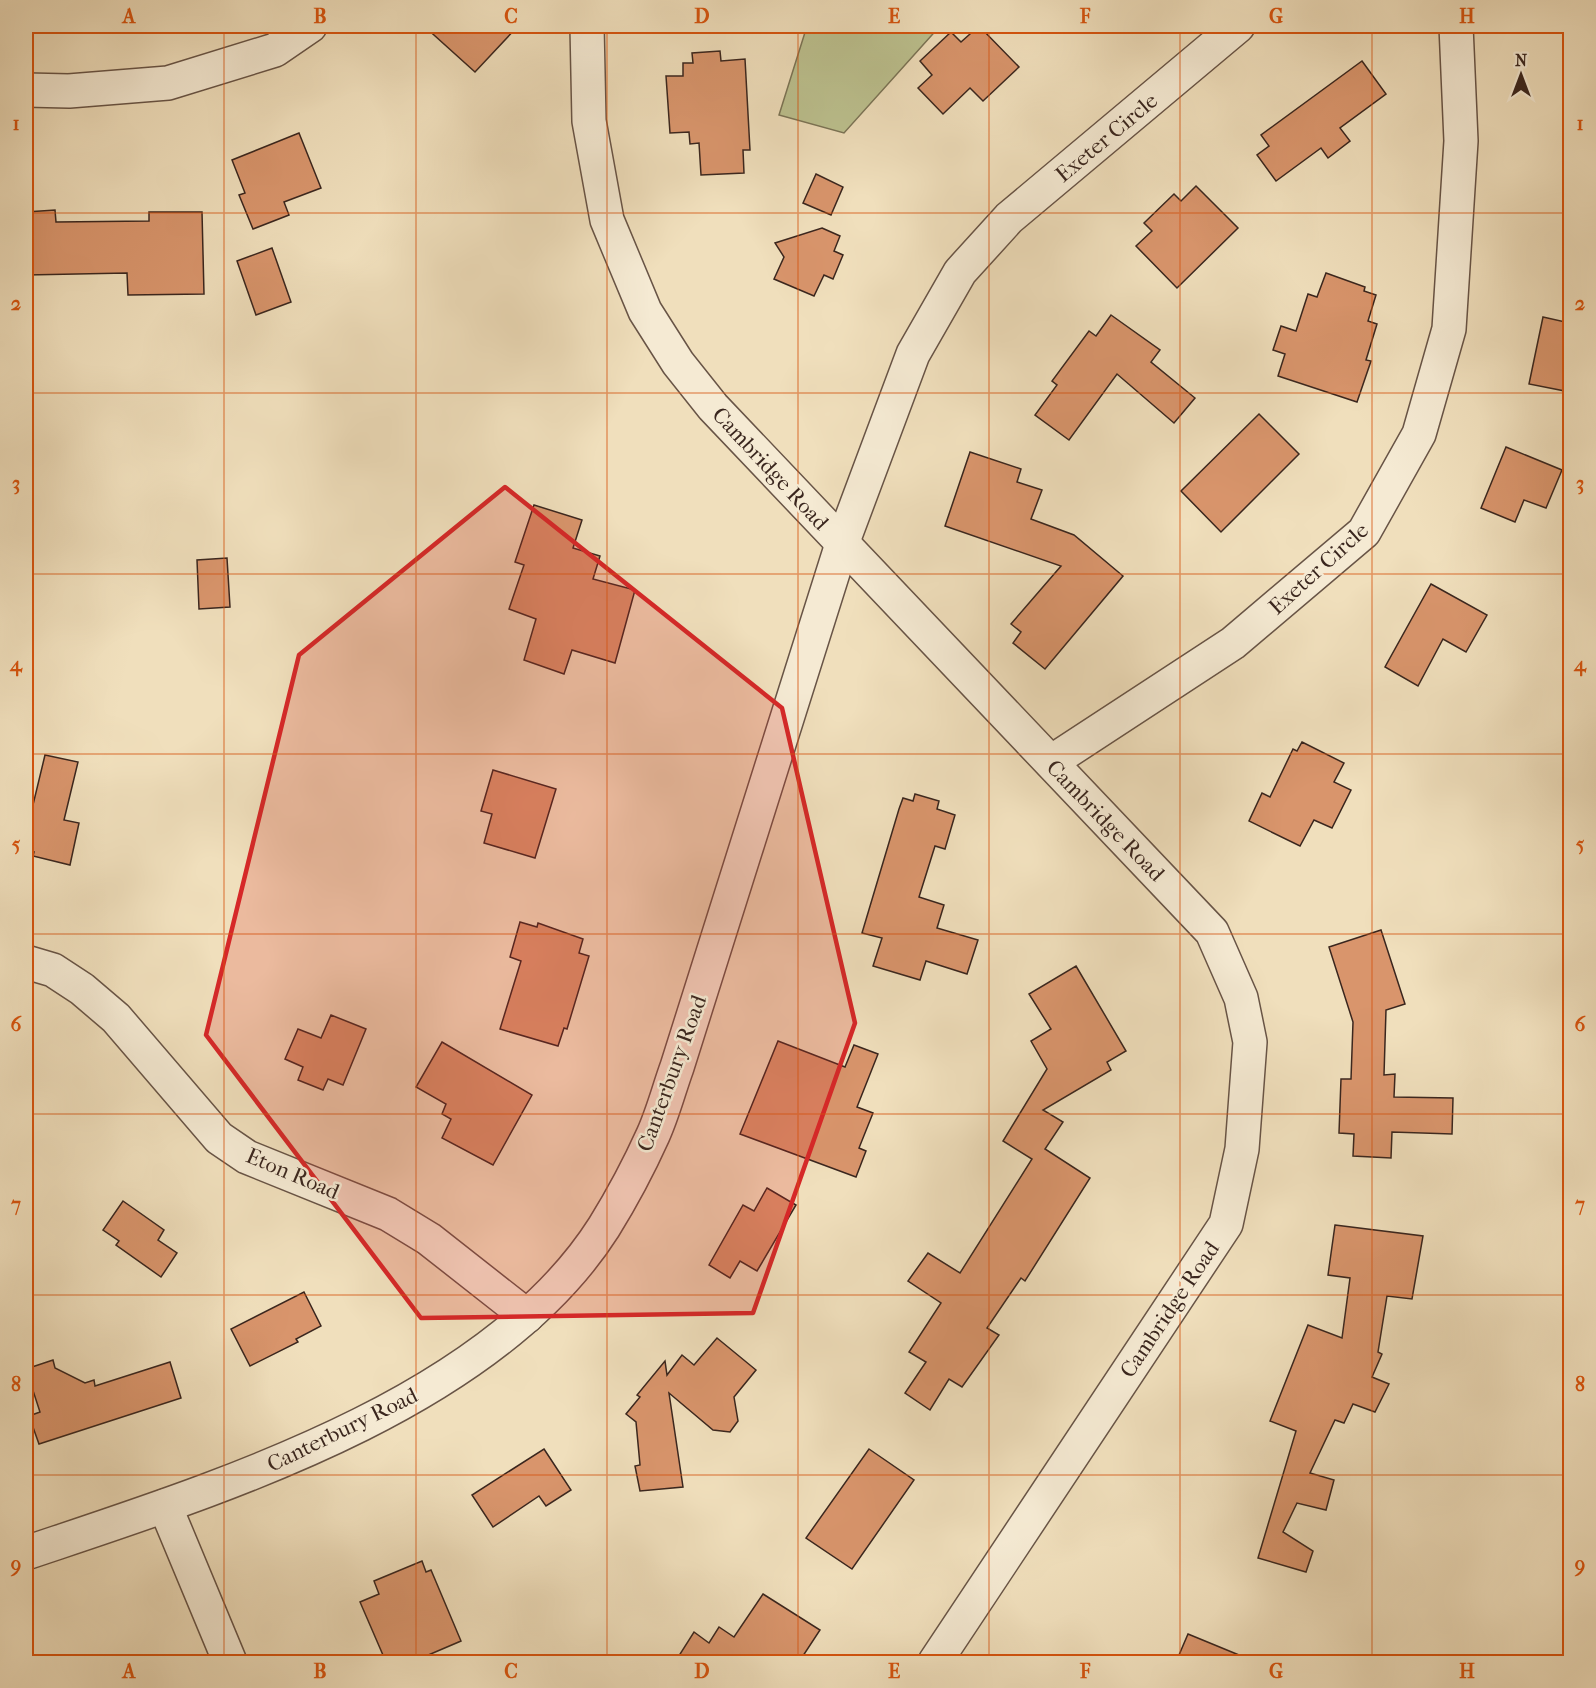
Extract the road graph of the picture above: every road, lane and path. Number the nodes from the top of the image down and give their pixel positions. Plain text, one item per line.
1 (310, 26) edge
2 (587, 26) edge
3 (1238, 26) edge
4 (1456, 26) edge
5 (26, 90) edge
6 (842, 544) junction
7 (1050, 762) junction
8 (26, 962) edge
9 (527, 1316) junction
10 (165, 1506) junction
11 (26, 1553) edge
12 (230, 1662) edge
13 (935, 1662) edge

1 - 5 street
2 - 6 street, Cambridge Road
3 - 6 street, Exeter Circle
4 - 7 street, Exeter Circle
6 - 7 street, Cambridge Road
6 - 9 street, Canterbury Road
7 - 13 street, Cambridge Road
8 - 9 street, Eton Road
9 - 10 street, Canterbury Road
10 - 11 street, Canterbury Road
10 - 12 street

